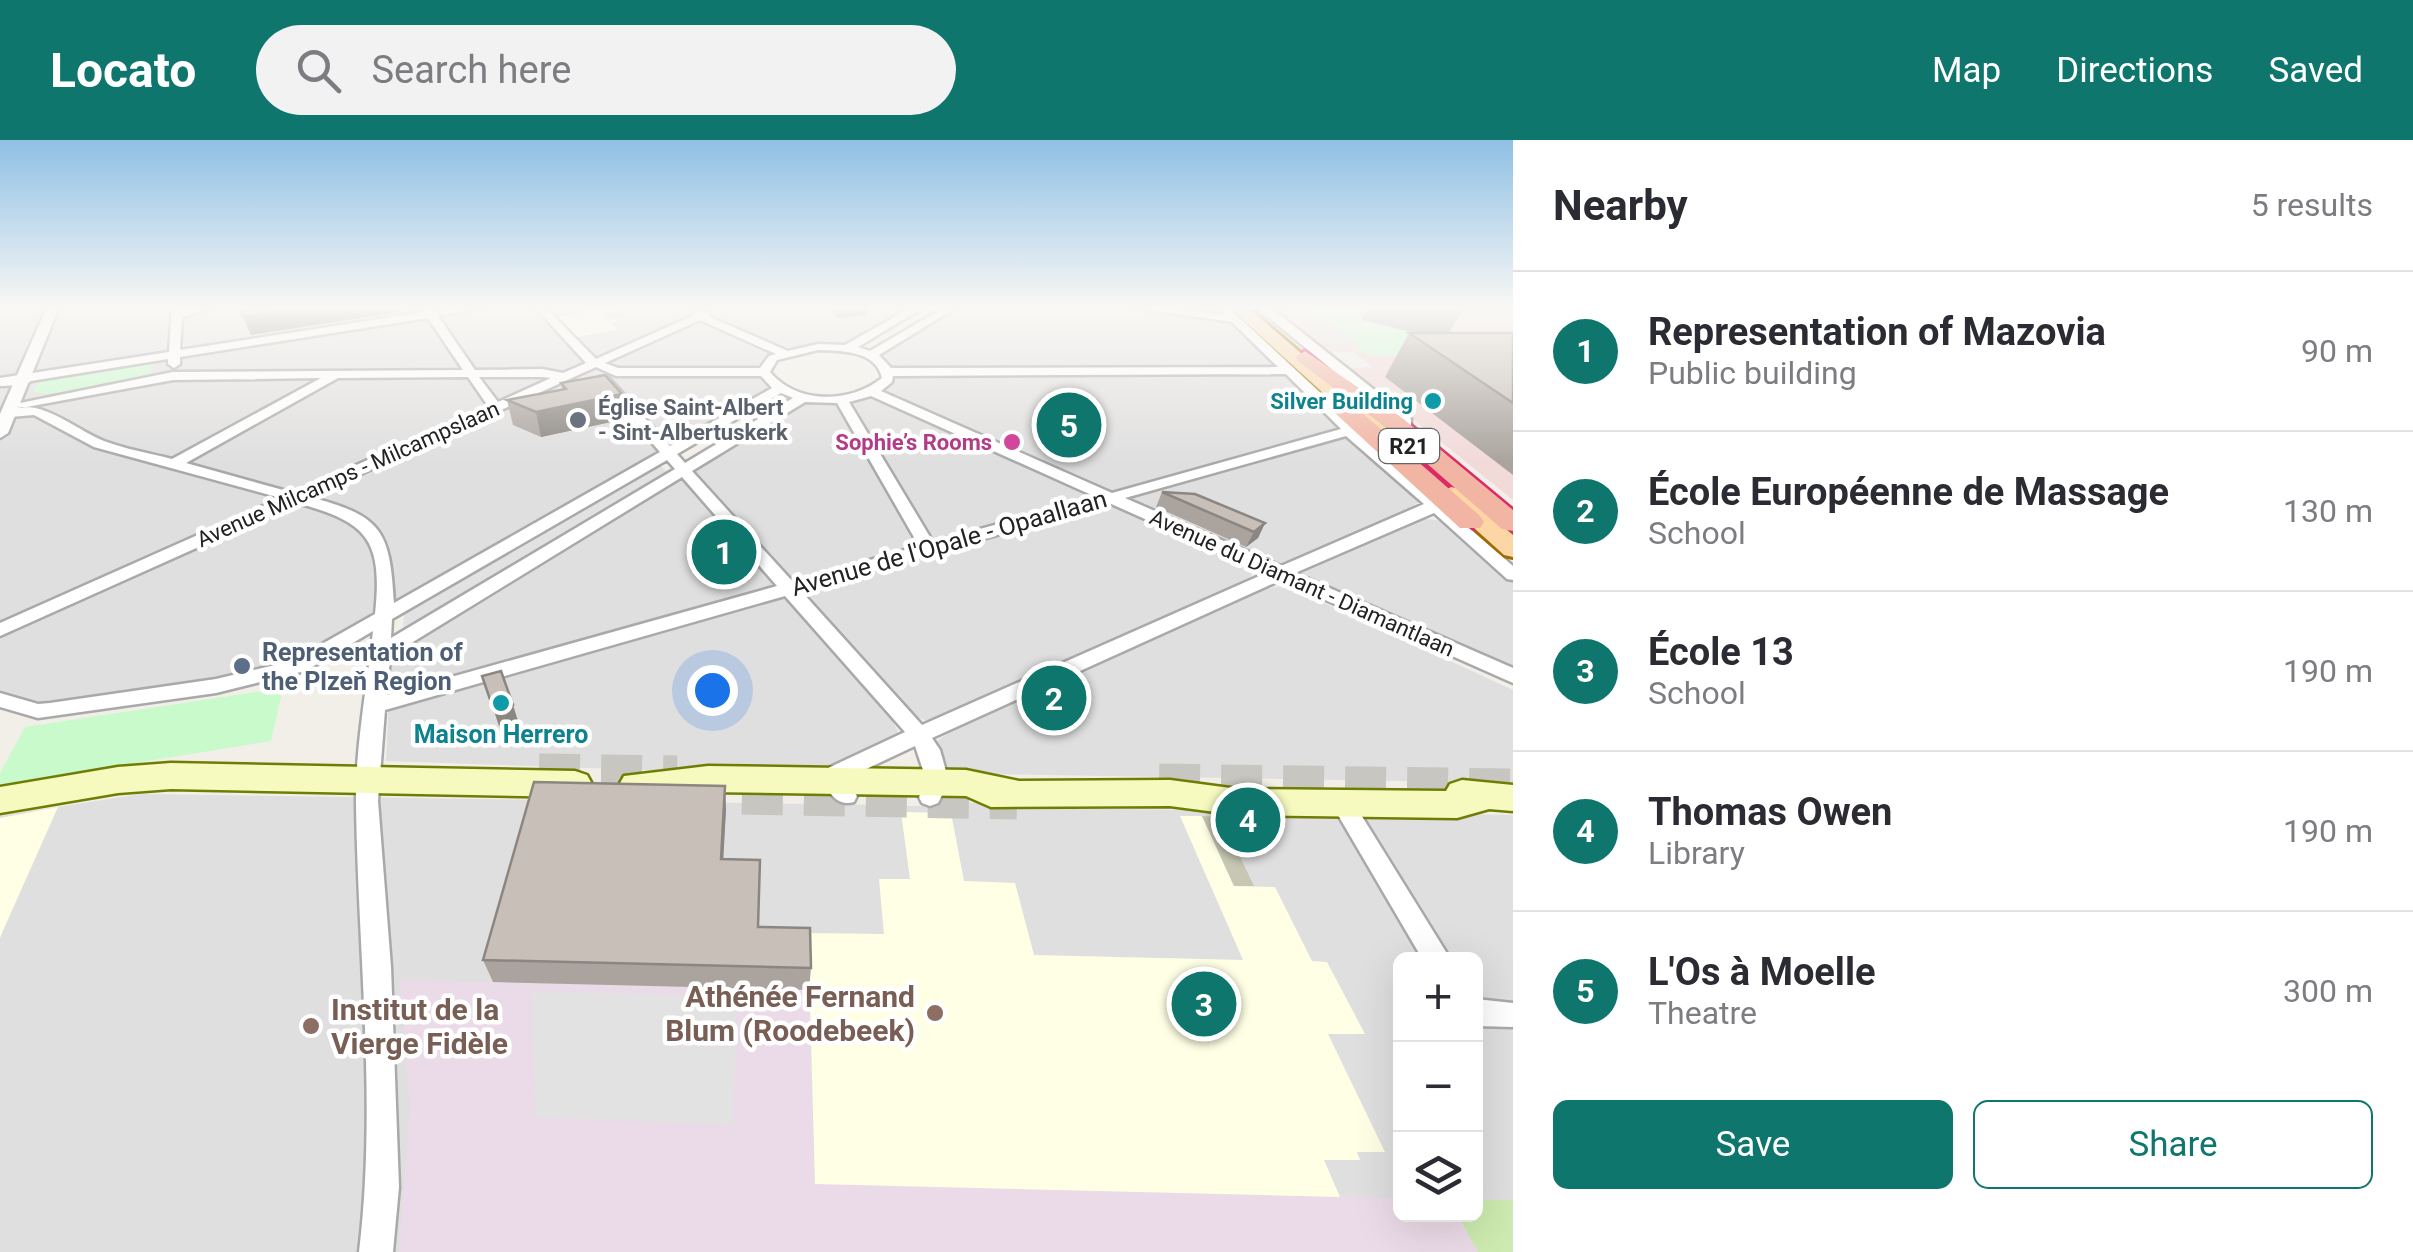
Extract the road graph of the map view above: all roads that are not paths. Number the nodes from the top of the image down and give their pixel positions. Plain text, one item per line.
1 (33, 359) edge
2 (150, 359) edge
3 (173, 359) edge
4 (460, 359) edge
5 (590, 359) edge
6 (603, 359) edge
7 (773, 359) edge
8 (873, 359) edge
9 (1292, 359) edge
10 (1295, 359) edge
11 (1302, 359) edge
12 (594, 363) junction
13 (1297, 364) junction
14 (579, 370) junction
15 (764, 372) junction
16 (888, 372) junction
17 (470, 374) junction
18 (334, 375) junction
19 (610, 375) junction
20 (173, 376) junction
21 (563, 377) junction
22 (25, 380) junction
23 (1319, 380) junction
24 (0, 382) edge
25 (780, 389) junction
26 (872, 392) junction
27 (804, 397) junction
28 (841, 399) junction
29 (498, 407) junction
30 (12, 409) junction
31 (1351, 431) junction
32 (0, 433) edge
33 (668, 453) junction
34 (174, 464) junction
35 (682, 469) junction
36 (298, 496) junction
37 (1108, 498) junction
38 (1439, 508) junction
39 (1470, 522) dead end
40 (1513, 523) edge
41 (929, 549) junction
42 (1513, 549) edge
43 (1279, 574) junction
44 (1513, 574) edge
45 (788, 589) junction
46 (384, 617) junction
47 (0, 630) edge
48 (382, 652) junction
49 (1513, 676) edge
50 (0, 700) edge
51 (377, 704) junction
52 (918, 734) junction
53 (370, 779) junction
54 (840, 788) junction
55 (934, 789) junction
56 (1355, 796) junction
57 (1497, 798) edge
58 (0, 800) edge
59 (1434, 952) edge
60 (1483, 1013) edge
61 (1509, 1014) dead end
62 (376, 1252) edge

1 - 22 street
2 - 22 street
3 - 20 street
4 - 17 street
5 - 12 street
6 - 12 street, Avenue Milcamps - Milcampslaan
7 - 15 street
8 - 16 street
9 - 13 main road
10 - 23 main road, R21
11 - 40 street
12 - 14 street, Avenue Milcamps - Milcampslaan
12 - 19 street
13 - 16 street
13 - 31 street
13 - 40 highway
14 - 19 street
14 - 21 street, Avenue Milcamps - Milcampslaan
15 - 19 street
15 - 25 street
16 - 26 street
17 - 18 street
17 - 21 street
17 - 29 street
18 - 20 street
18 - 34 street
19 - 33 street
20 - 30 street
21 - 29 street, Avenue Milcamps - Milcampslaan
22 - 24 street
22 - 30 street
23 - 39 highway
23 - 42 main road, R21
25 - 27 street
25 - 33 street
26 - 28 street
26 - 37 street, Avenue du Diamant - Diamantlaan
27 - 28 street
27 - 35 street
28 - 41 street
29 - 36 street, Avenue Milcamps - Milcampslaan
30 - 32 street
30 - 34 street
31 - 37 street, Avenue de l'Opale - Opaallaan
31 - 38 street
33 - 35 street
33 - 46 street
34 - 36 street
35 - 45 street
35 - 48 street
36 - 46 street
36 - 47 street, Avenue Milcamps - Milcampslaan
37 - 41 street, Avenue de l'Opale - Opaallaan
37 - 43 street, Avenue du Diamant - Diamantlaan
38 - 43 street
38 - 44 street
41 - 45 street, Avenue de l'Opale - Opaallaan
43 - 49 street, Avenue du Diamant - Diamantlaan
43 - 52 street
45 - 51 street, Avenue de l'Opale - Opaallaan
45 - 52 street
46 - 48 street
46 - 50 street
48 - 51 street
51 - 53 street
52 - 54 street
52 - 55 street
53 - 54 main road
53 - 58 main road
53 - 62 street
54 - 55 main road
55 - 56 main road
56 - 57 main road
56 - 59 street
60 - 61 street

